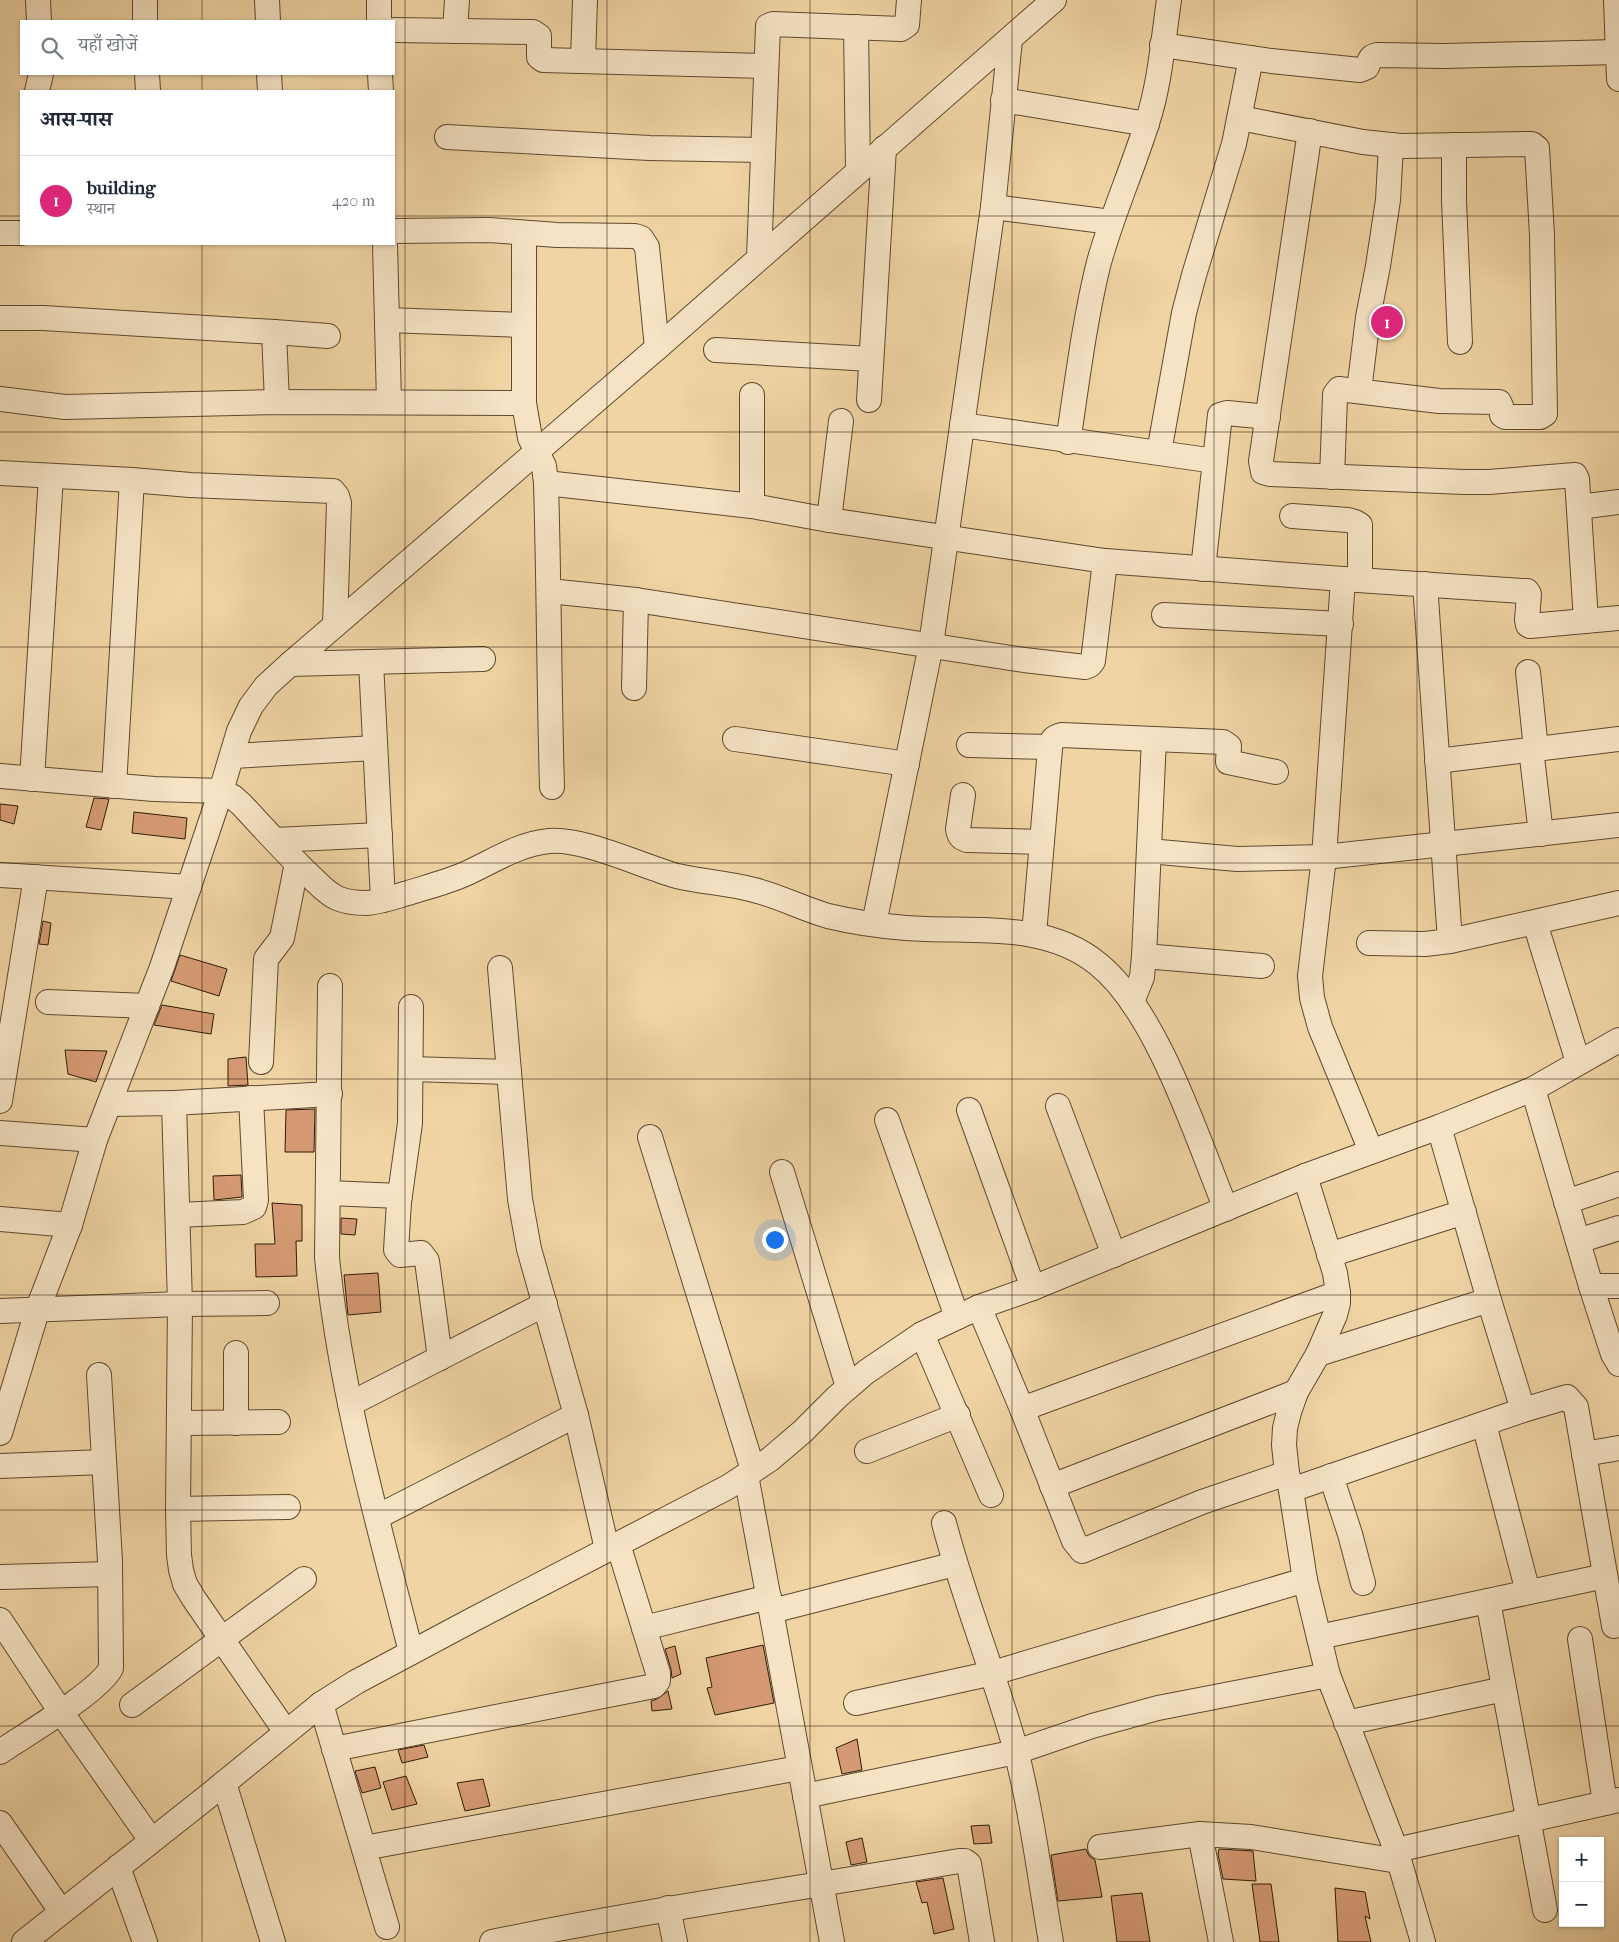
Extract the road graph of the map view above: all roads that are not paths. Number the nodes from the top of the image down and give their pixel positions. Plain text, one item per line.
1 (38, 0) edge
2 (145, 0) edge
3 (267, 0) edge
4 (379, 0) edge
5 (457, 0) edge
6 (585, 0) edge
7 (910, 0) edge
8 (1054, 0) edge
9 (1169, 0) edge
10 (1617, 12) edge
11 (39, 20) edge
12 (145, 20) edge
13 (268, 20) edge
14 (379, 20) edge
15 (856, 27) junction
16 (395, 30) edge
17 (455, 31) junction
18 (1010, 40) junction
19 (1162, 45) junction
20 (1618, 52) edge
21 (1251, 58) junction
22 (583, 61) junction
23 (766, 66) junction
24 (41, 75) edge
25 (147, 75) edge
26 (269, 75) edge
27 (380, 75) edge
28 (1619, 79) edge
29 (37, 90) edge
30 (148, 90) edge
31 (270, 90) edge
32 (381, 90) edge
33 (1003, 100) junction
34 (1240, 118) junction
35 (1147, 124) junction
36 (1310, 131) junction
37 (447, 137) dead end
38 (1390, 145) junction
39 (1454, 145) junction
40 (884, 148) junction
41 (763, 150) junction
42 (858, 171) junction
43 (993, 207) junction
44 (1111, 222) junction
45 (395, 230) edge
46 (0, 233) edge
47 (20, 233) edge
48 (524, 233) junction
49 (385, 245) edge
50 (760, 258) junction
51 (0, 318) edge
52 (387, 320) junction
53 (524, 325) junction
54 (274, 332) junction
55 (328, 336) dead end
56 (1460, 342) dead end
57 (657, 348) junction
58 (716, 350) dead end
59 (872, 359) junction
60 (1359, 391) junction
61 (752, 395) dead end
62 (0, 399) edge
63 (869, 400) dead end
64 (277, 402) junction
65 (389, 402) junction
66 (524, 404) junction
67 (1268, 418) junction
68 (841, 420) dead end
69 (962, 425) junction
70 (1068, 442) junction
71 (537, 452) junction
72 (1159, 452) junction
73 (1215, 461) junction
74 (0, 474) edge
75 (51, 476) junction
76 (1332, 477) junction
77 (132, 480) junction
78 (546, 483) junction
79 (1619, 502) edge
80 (752, 506) junction
81 (1579, 507) junction
82 (1292, 516) dead end
83 (829, 520) junction
84 (945, 537) junction
85 (1104, 561) junction
86 (1203, 568) junction
87 (1352, 580) junction
88 (1425, 584) junction
89 (549, 591) junction
90 (636, 600) junction
91 (1164, 615) dead end
92 (1619, 618) edge
93 (1586, 621) junction
94 (1341, 624) junction
95 (335, 625) junction
96 (931, 644) junction
97 (483, 659) dead end
98 (371, 662) junction
99 (290, 664) junction
100 (1528, 672) dead end
101 (634, 688) dead end
102 (735, 739) dead end
103 (1154, 739) junction
104 (1619, 739) edge
105 (969, 745) dead end
106 (1050, 747) junction
107 (375, 748) junction
108 (1534, 749) junction
109 (232, 756) junction
110 (1437, 761) junction
111 (907, 764) junction
112 (1276, 772) dead end
113 (0, 776) edge
114 (32, 779) junction
115 (114, 786) junction
116 (552, 787) dead end
117 (222, 791) junction
118 (963, 795) dead end
119 (1619, 825) edge
120 (1540, 834) junction
121 (380, 835) junction
122 (275, 840) junction
123 (1042, 842) junction
124 (1443, 845) junction
125 (1149, 851) junction
126 (1324, 857) junction
127 (297, 863) junction
128 (0, 875) edge
129 (36, 877) junction
130 (189, 887) junction
131 (383, 900) junction
132 (1619, 904) edge
133 (1535, 923) junction
134 (874, 924) junction
135 (1034, 934) junction
136 (1450, 941) junction
137 (1369, 943) dead end
138 (1144, 956) junction
139 (1262, 966) dead end
140 (500, 968) dead end
141 (330, 986) dead end
142 (48, 1002) dead end
143 (1132, 1002) junction
144 (147, 1006) junction
145 (411, 1007) dead end
146 (1619, 1040) edge
147 (261, 1062) dead end
148 (1578, 1062) junction
149 (411, 1070) junction
150 (509, 1072) junction
151 (1533, 1088) junction
152 (330, 1094) junction
153 (251, 1098) junction
154 (0, 1101) edge
155 (174, 1103) junction
156 (109, 1104) junction
157 (1058, 1106) dead end
158 (969, 1110) dead end
159 (888, 1120) dead end
160 (1440, 1127) junction
161 (0, 1134) edge
162 (650, 1137) dead end
163 (96, 1140) junction
164 (1371, 1151) junction
165 (782, 1172) dead end
166 (1305, 1176) junction
167 (1619, 1184) edge
168 (328, 1193) junction
169 (400, 1196) junction
170 (1566, 1202) junction
171 (1226, 1209) junction
172 (1464, 1212) junction
173 (178, 1214) junction
174 (0, 1219) edge
175 (70, 1225) junction
176 (1619, 1228) edge
177 (1578, 1241) junction
178 (1114, 1254) junction
179 (1329, 1255) junction
180 (1591, 1286) junction
181 (1619, 1286) edge
182 (1033, 1288) junction
183 (1338, 1293) junction
184 (1489, 1300) junction
185 (267, 1303) dead end
186 (180, 1304) junction
187 (545, 1304) junction
188 (979, 1307) junction
189 (37, 1310) junction
190 (0, 1311) edge
191 (957, 1317) junction
192 (922, 1334) junction
193 (236, 1352) dead end
194 (1318, 1354) junction
195 (440, 1358) junction
196 (1619, 1364) edge
197 (98, 1375) dead end
198 (848, 1387) junction
199 (1296, 1392) junction
200 (350, 1404) junction
201 (1022, 1409) junction
202 (1523, 1410) junction
203 (576, 1415) junction
204 (958, 1415) junction
205 (278, 1422) dead end
206 (179, 1423) junction
207 (236, 1423) junction
208 (1484, 1424) junction
209 (0, 1433) edge
210 (1619, 1448) edge
211 (867, 1451) dead end
212 (1584, 1454) junction
213 (103, 1462) junction
214 (0, 1466) edge
215 (750, 1473) junction
216 (1331, 1476) junction
217 (1289, 1481) junction
218 (1052, 1486) junction
219 (990, 1495) dead end
220 (288, 1507) dead end
221 (178, 1508) junction
222 (377, 1517) junction
223 (944, 1523) dead end
224 (612, 1547) junction
225 (1610, 1549) edge
226 (955, 1564) junction
227 (110, 1574) junction
228 (1605, 1576) junction
229 (0, 1577) edge
230 (304, 1579) dead end
231 (1305, 1580) junction
232 (1363, 1582) dead end
233 (1528, 1592) junction
234 (1488, 1601) junction
235 (771, 1604) junction
236 (0, 1620) edge
237 (1614, 1626) dead end
238 (644, 1628) junction
239 (1319, 1637) junction
240 (222, 1638) junction
241 (1580, 1639) dead end
242 (411, 1652) junction
243 (993, 1673) junction
244 (1328, 1675) junction
245 (1504, 1689) junction
246 (856, 1703) dead end
247 (321, 1704) junction
248 (132, 1706) dead end
249 (61, 1712) junction
250 (1346, 1723) junction
251 (286, 1732) junction
252 (334, 1749) junction
253 (0, 1752) edge
254 (1016, 1752) junction
255 (800, 1768) junction
256 (224, 1783) junction
257 (805, 1796) junction
258 (1612, 1802) edge
259 (1528, 1820) junction
260 (0, 1823) edge
261 (1200, 1834) junction
262 (151, 1840) junction
263 (1100, 1847) dead end
264 (364, 1848) junction
265 (1397, 1855) junction
266 (118, 1867) junction
267 (822, 1885) junction
268 (668, 1908) junction
269 (1545, 1910) dead end
270 (61, 1911) junction
271 (387, 1927) dead end
272 (30, 1940) edge
273 (145, 1942) edge
274 (273, 1942) edge
275 (492, 1942) edge
276 (675, 1942) edge
277 (832, 1942) edge
278 (982, 1942) edge
279 (1051, 1942) edge
280 (1221, 1942) edge
281 (1423, 1942) edge

1 - 11 street
2 - 12 street
3 - 13 street
4 - 14 street
5 - 17 street
6 - 22 street
7 - 15 street
8 - 18 street
9 - 19 street
10 - 20 street
15 - 23 street
15 - 42 street
16 - 17 street
17 - 22 street
18 - 33 street
18 - 40 street
19 - 21 street
19 - 35 street
20 - 21 street
20 - 28 street
21 - 34 street
22 - 23 street
23 - 41 street
24 - 29 street
25 - 30 street
26 - 31 street
27 - 32 street
33 - 35 street
33 - 43 street
34 - 36 street
34 - 72 street
35 - 44 street
36 - 38 street
36 - 67 street
37 - 41 street
38 - 39 street
38 - 60 street
39 - 56 street
39 - 60 street
40 - 42 street
40 - 59 street
41 - 50 street
42 - 50 street
43 - 44 street
43 - 69 street
44 - 70 street
45 - 48 street
46 - 47 street
48 - 53 street
48 - 57 street
49 - 52 street
50 - 57 street
51 - 54 street
52 - 53 street
52 - 65 street
53 - 66 street
54 - 55 street
54 - 64 street
57 - 71 street
58 - 59 street
59 - 63 street
60 - 76 street
61 - 80 street
62 - 64 street
64 - 65 street
65 - 66 street
66 - 71 street
67 - 73 street
67 - 76 street
68 - 83 street
69 - 70 street
69 - 84 street
70 - 72 street
71 - 78 street
71 - 95 street
72 - 73 street
73 - 86 street
74 - 75 street
75 - 77 street
75 - 114 street
76 - 81 street
77 - 95 street
77 - 115 street
78 - 80 street
78 - 89 street
79 - 81 street
80 - 83 street
81 - 93 street
82 - 87 street
83 - 84 street
84 - 85 street
84 - 96 street
85 - 86 street
85 - 96 street
86 - 87 street
87 - 88 street
87 - 94 street
88 - 93 street
88 - 110 street
89 - 90 street
89 - 116 street
90 - 96 street
90 - 101 street
91 - 94 street
92 - 93 street
94 - 126 street
95 - 99 street
96 - 111 street
97 - 98 street
98 - 99 street
98 - 107 street
99 - 109 street
100 - 108 street
102 - 111 street
103 - 106 street
103 - 112 street
103 - 125 street
104 - 108 street
105 - 106 street
106 - 123 street
107 - 109 street
107 - 121 street
108 - 110 street
108 - 120 street
109 - 117 street
110 - 124 street
111 - 134 street
113 - 114 street
114 - 115 street
115 - 117 street
117 - 122 street
117 - 130 street
118 - 123 street
119 - 120 street
120 - 124 street
121 - 122 street
121 - 131 street
122 - 127 street
123 - 135 street
124 - 126 street
124 - 136 street
125 - 126 street
125 - 138 street
126 - 164 street
127 - 131 street
127 - 147 street
128 - 129 street
129 - 130 street
129 - 154 street
130 - 144 street
131 - 134 street
132 - 133 street
133 - 136 street
133 - 148 street
134 - 135 street
135 - 143 street
136 - 137 street
138 - 139 street
138 - 143 street
140 - 150 street
141 - 152 street
142 - 144 street
143 - 171 street
144 - 156 street
145 - 149 street
146 - 148 street
148 - 151 street
149 - 150 street
149 - 169 street
150 - 187 street
151 - 160 street
151 - 170 street
152 - 153 street
152 - 168 street
153 - 155 street
153 - 173 street
155 - 156 street
155 - 173 street
156 - 163 street
157 - 178 street
158 - 182 street
159 - 191 street
160 - 164 street
160 - 172 street
161 - 163 street
162 - 215 street
163 - 175 street
164 - 166 street
165 - 198 street
166 - 171 street
166 - 179 street
167 - 170 street
168 - 169 street
168 - 200 street
169 - 195 street
170 - 177 street
171 - 178 street
172 - 179 street
172 - 184 street
173 - 186 street
174 - 175 street
175 - 189 street
176 - 177 street
177 - 180 street
178 - 182 street
179 - 183 street
180 - 181 street
180 - 196 street
182 - 188 street
183 - 194 street
183 - 201 street
184 - 194 street
184 - 202 street
185 - 186 street
186 - 189 street
186 - 206 street
187 - 195 street
187 - 203 street
188 - 191 street
188 - 201 street
189 - 190 street
189 - 209 street
191 - 192 street
192 - 198 street
192 - 204 street
193 - 207 street
194 - 199 street
195 - 200 street
197 - 213 street
198 - 215 street
199 - 217 street
199 - 218 street
200 - 222 street
201 - 218 street
202 - 208 street
202 - 212 street
203 - 222 street
203 - 224 street
204 - 211 street
204 - 219 street
205 - 207 street
206 - 207 street
206 - 221 street
208 - 216 street
208 - 233 street
210 - 212 street
212 - 225 street
213 - 214 street
213 - 227 street
215 - 224 street
215 - 235 street
216 - 217 street
216 - 232 street
217 - 218 street
217 - 231 street
220 - 221 street
221 - 240 street
222 - 242 street
223 - 226 street
224 - 238 street
224 - 242 street
225 - 228 street
226 - 235 street
226 - 243 street
227 - 229 street
227 - 249 street
228 - 233 street
228 - 237 street
230 - 240 street
231 - 239 street
231 - 243 street
233 - 234 street
234 - 239 street
234 - 245 street
235 - 238 street
235 - 255 street
236 - 249 street
238 - 252 street
239 - 244 street
240 - 248 street
240 - 251 street
241 - 258 street
242 - 247 street
243 - 246 street
243 - 254 street
244 - 250 street
244 - 254 street
245 - 250 street
245 - 259 street
247 - 251 street
247 - 252 street
249 - 253 street
249 - 262 street
250 - 265 street
251 - 256 street
252 - 264 street
254 - 257 street
254 - 279 street
255 - 257 street
255 - 264 street
256 - 262 street
256 - 274 street
257 - 267 street
258 - 259 street
259 - 265 street
259 - 269 street
260 - 270 street
261 - 263 street
261 - 265 street
261 - 280 street
262 - 266 street
264 - 271 street
265 - 281 street
266 - 270 street
266 - 273 street
267 - 268 street
267 - 277 street
267 - 278 street
268 - 275 street
268 - 276 street
270 - 272 street

